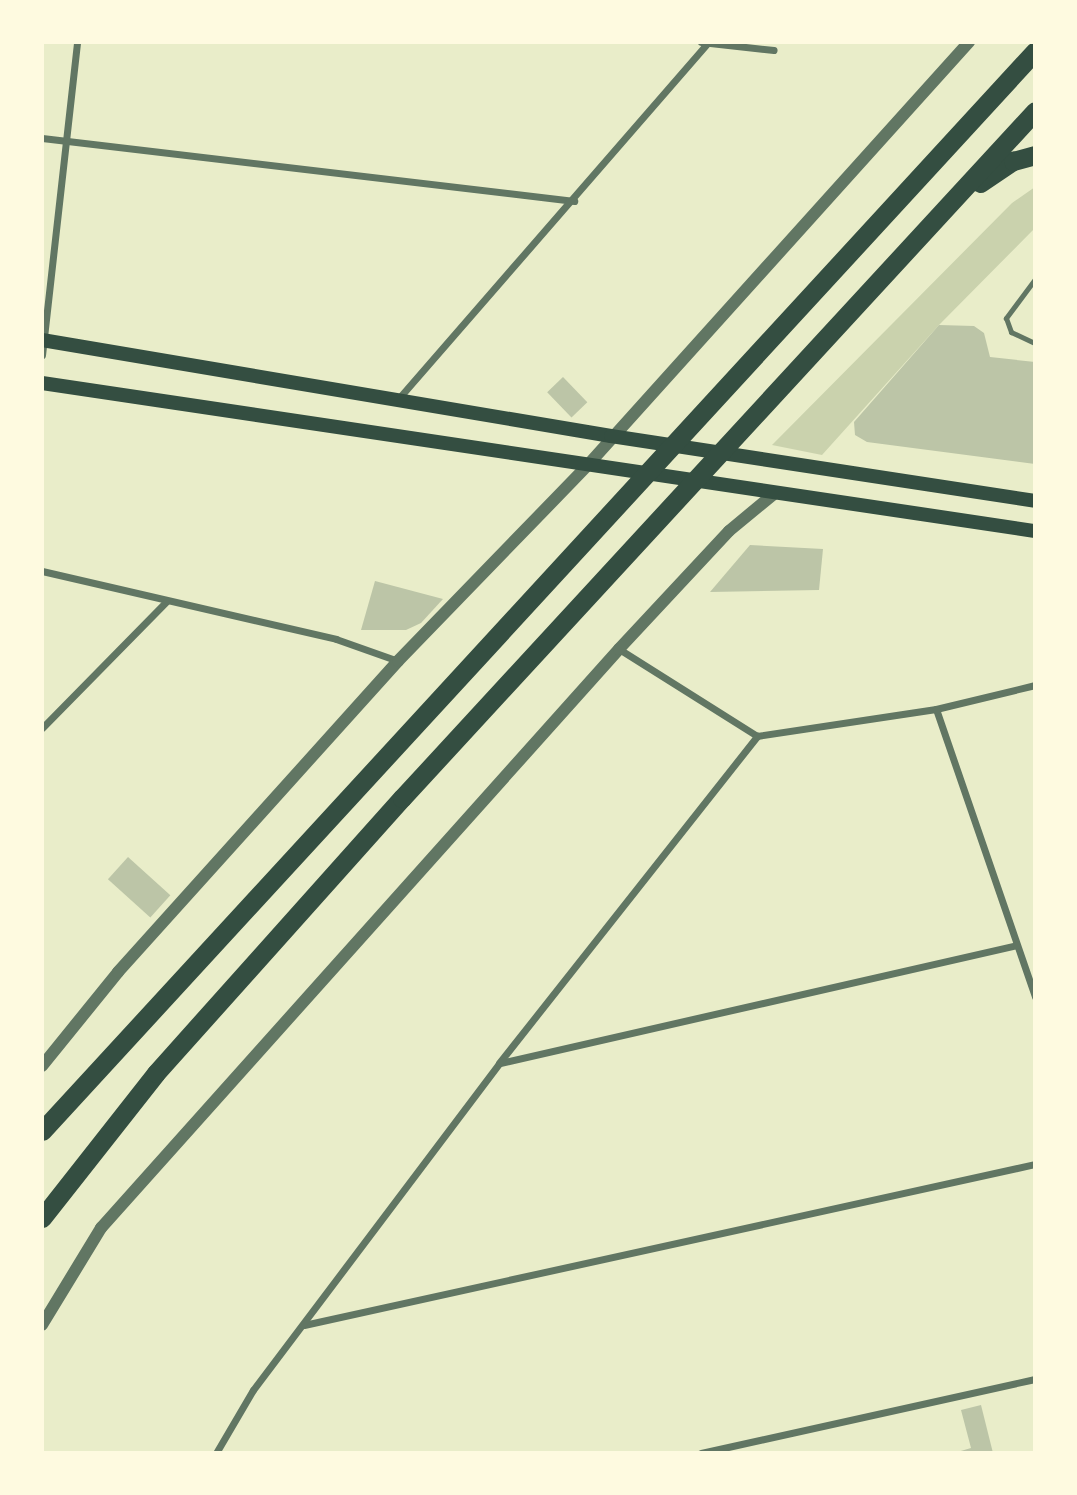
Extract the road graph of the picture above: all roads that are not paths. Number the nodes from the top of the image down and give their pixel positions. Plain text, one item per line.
1 (77, 42) edge
2 (701, 42) edge
3 (970, 42) edge
4 (708, 43) edge
5 (774, 50) dead end
6 (1035, 51) edge
7 (1035, 111) edge
8 (42, 138) edge
9 (67, 141) junction
10 (1035, 155) edge
11 (573, 201) junction
12 (952, 201) junction
13 (1035, 279) edge
14 (1035, 343) edge
15 (43, 345) edge
16 (42, 383) edge
17 (399, 398) junction
18 (611, 436) junction
19 (587, 467) junction
20 (1035, 491) edge
21 (775, 494) junction
22 (996, 494) junction
23 (1035, 501) edge
24 (1032, 530) edge
25 (42, 571) edge
26 (167, 601) junction
27 (620, 649) junction
28 (398, 661) junction
29 (1035, 685) edge
30 (936, 709) junction
31 (42, 728) edge
32 (757, 736) junction
33 (1017, 945) junction
34 (1035, 997) edge
35 (499, 1063) junction
36 (42, 1066) edge
37 (42, 1131) edge
38 (1035, 1164) edge
39 (42, 1218) edge
40 (42, 1325) edge
41 (304, 1325) junction
42 (1035, 1379) edge
43 (216, 1453) edge
44 (701, 1453) edge

1 - 9 street
2 - 4 street
3 - 18 street
4 - 5 street
4 - 11 street
6 - 37 highway
7 - 12 highway
8 - 9 street
9 - 11 street
9 - 15 street
10 - 12 highway
11 - 17 street
12 - 39 highway
13 - 14 lane
15 - 17 main road
16 - 19 main road
17 - 18 main road
18 - 19 street
18 - 22 main road
19 - 21 main road
19 - 28 street
20 - 22 main road
21 - 24 main road
21 - 27 street
22 - 23 main road
25 - 26 street
26 - 28 street
26 - 31 street
27 - 32 street
27 - 40 street
28 - 36 street
29 - 30 street
30 - 32 street
30 - 33 street
32 - 35 street
33 - 34 street
33 - 35 street
35 - 41 street
38 - 41 street
41 - 43 street
42 - 44 street

